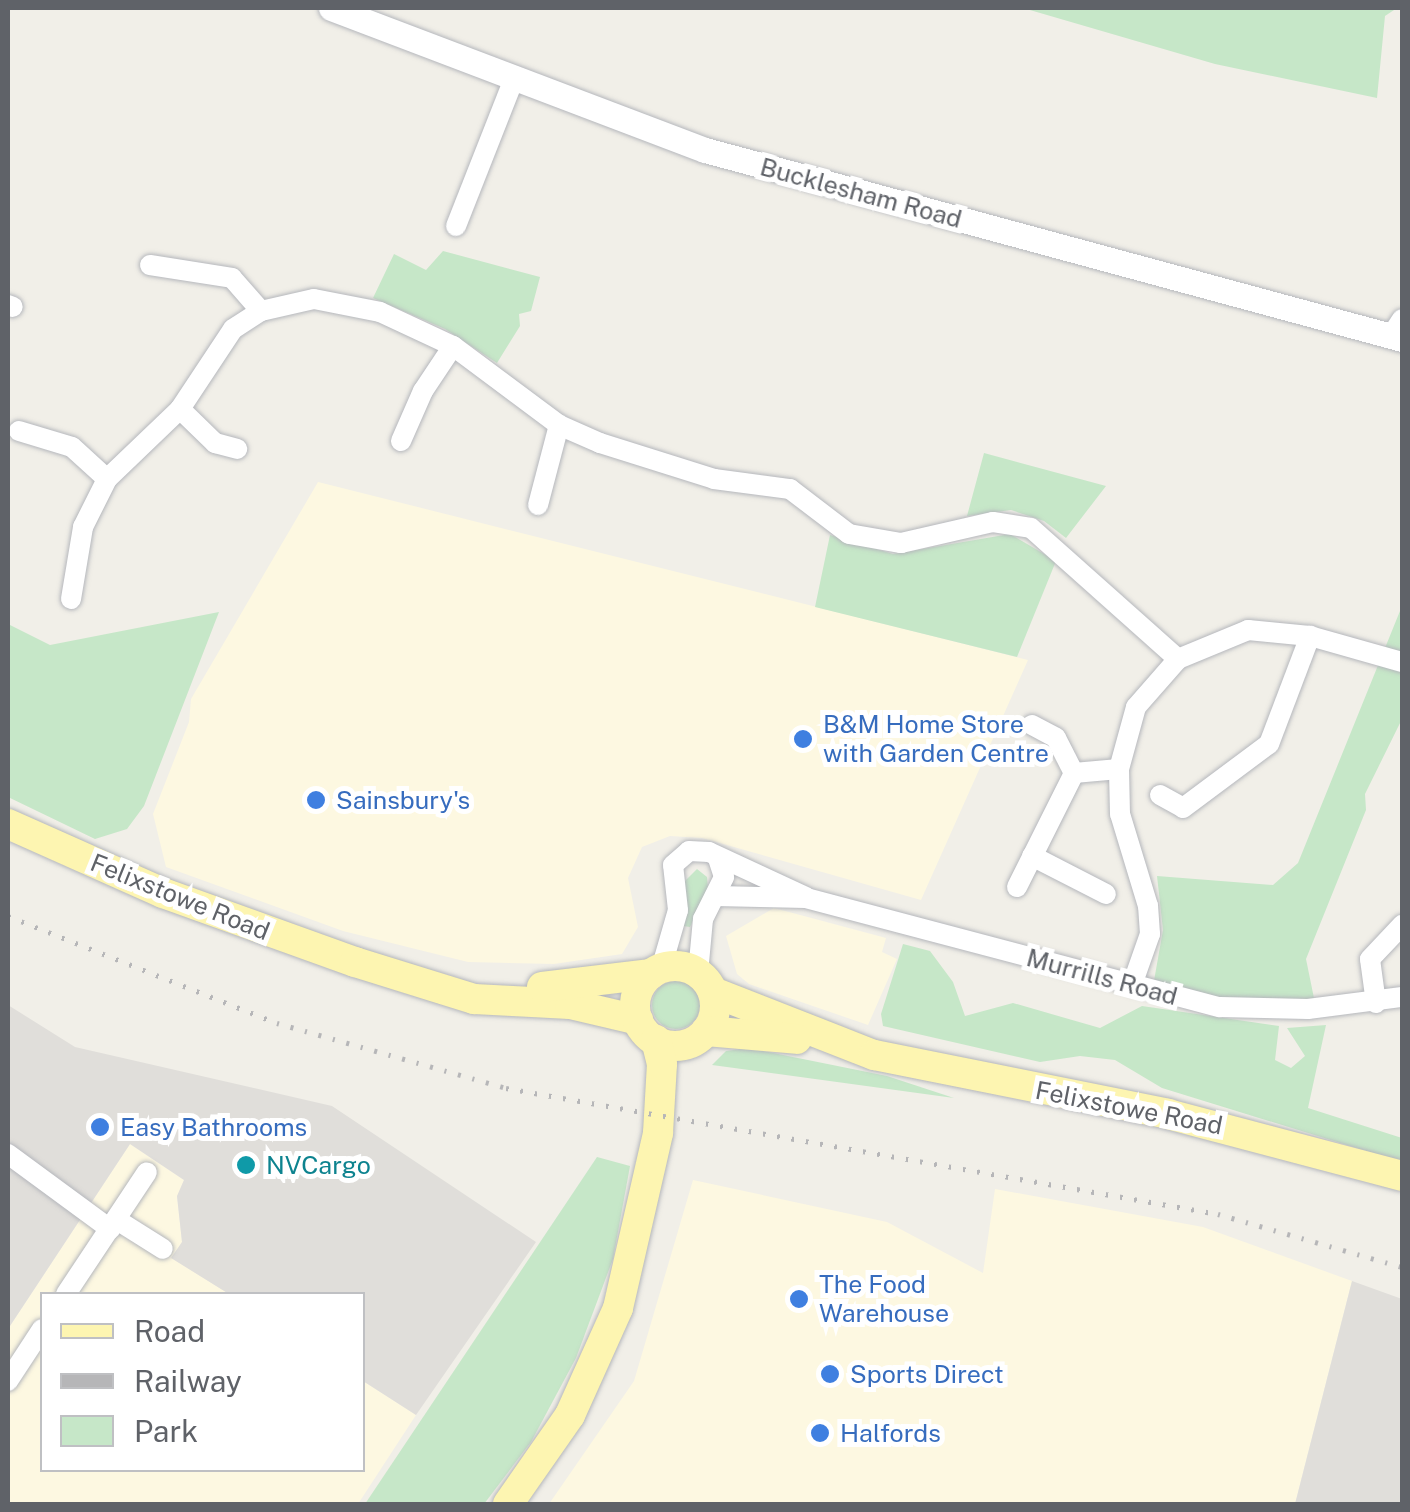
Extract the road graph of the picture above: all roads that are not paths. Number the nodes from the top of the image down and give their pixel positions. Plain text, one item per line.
1 (332, 8) edge
2 (514, 76) junction
3 (456, 226) dead end
4 (150, 264) dead end
5 (262, 311) junction
6 (1399, 331) edge
7 (453, 346) junction
8 (180, 408) junction
9 (560, 425) junction
10 (19, 430) dead end
11 (402, 440) dead end
12 (237, 449) dead end
13 (107, 479) junction
14 (538, 505) dead end
15 (70, 598) dead end
16 (1310, 636) junction
17 (1178, 659) junction
18 (1402, 662) edge
19 (1032, 724) dead end
20 (1119, 769) junction
21 (1074, 772) junction
22 (1160, 795) dead end
23 (8, 824) edge
24 (1032, 856) junction
25 (718, 859) junction
26 (1018, 887) dead end
27 (1106, 894) dead end
28 (715, 896) junction
29 (806, 898) junction
30 (1402, 924) edge
31 (356, 962) junction
32 (656, 972) junction
33 (705, 982) junction
34 (1132, 986) junction
35 (1402, 997) edge
36 (474, 998) junction
37 (1376, 1003) junction
38 (647, 1030) junction
39 (703, 1034) junction
40 (854, 1049) junction
41 (660, 1099) junction
42 (658, 1133) junction
43 (8, 1154) edge
44 (147, 1172) dead end
45 (1402, 1176) edge
46 (114, 1224) junction
47 (163, 1249) dead end
48 (67, 1292) edge
49 (40, 1332) edge
50 (8, 1380) edge
51 (508, 1504) edge

1 - 2 street, Bucklesham Road
2 - 3 street
2 - 6 street, Bucklesham Road
4 - 5 street
5 - 7 street
5 - 8 street
7 - 9 street
7 - 11 street
8 - 12 street
8 - 13 street
9 - 14 street
9 - 17 street
10 - 13 street
13 - 15 street
16 - 17 street
16 - 18 street
16 - 22 street
17 - 20 street
19 - 21 street
20 - 21 street
20 - 34 street
21 - 24 street
23 - 31 main road, Felixstowe Road
24 - 26 street
24 - 27 street
25 - 28 street
25 - 29 street, Murrills Road
25 - 32 street
28 - 29 street, Murrills Road
28 - 33 street
29 - 34 street, Murrills Road
30 - 37 street
31 - 32 main road, Felixstowe Road
31 - 36 main road, Felixstowe Road
32 - 33 main road
32 - 38 main road
33 - 39 main road
33 - 40 main road, Felixstowe Road
34 - 37 street, Murrills Road
35 - 37 street, Murrills Road
36 - 38 main road, Felixstowe Road
36 - 41 main road
38 - 39 main road
38 - 41 main road
39 - 40 main road, Felixstowe Road
39 - 42 main road
40 - 45 main road, Felixstowe Road
41 - 42 main road
42 - 51 main road
43 - 46 street
44 - 46 street
46 - 47 street
46 - 48 street
49 - 50 street

